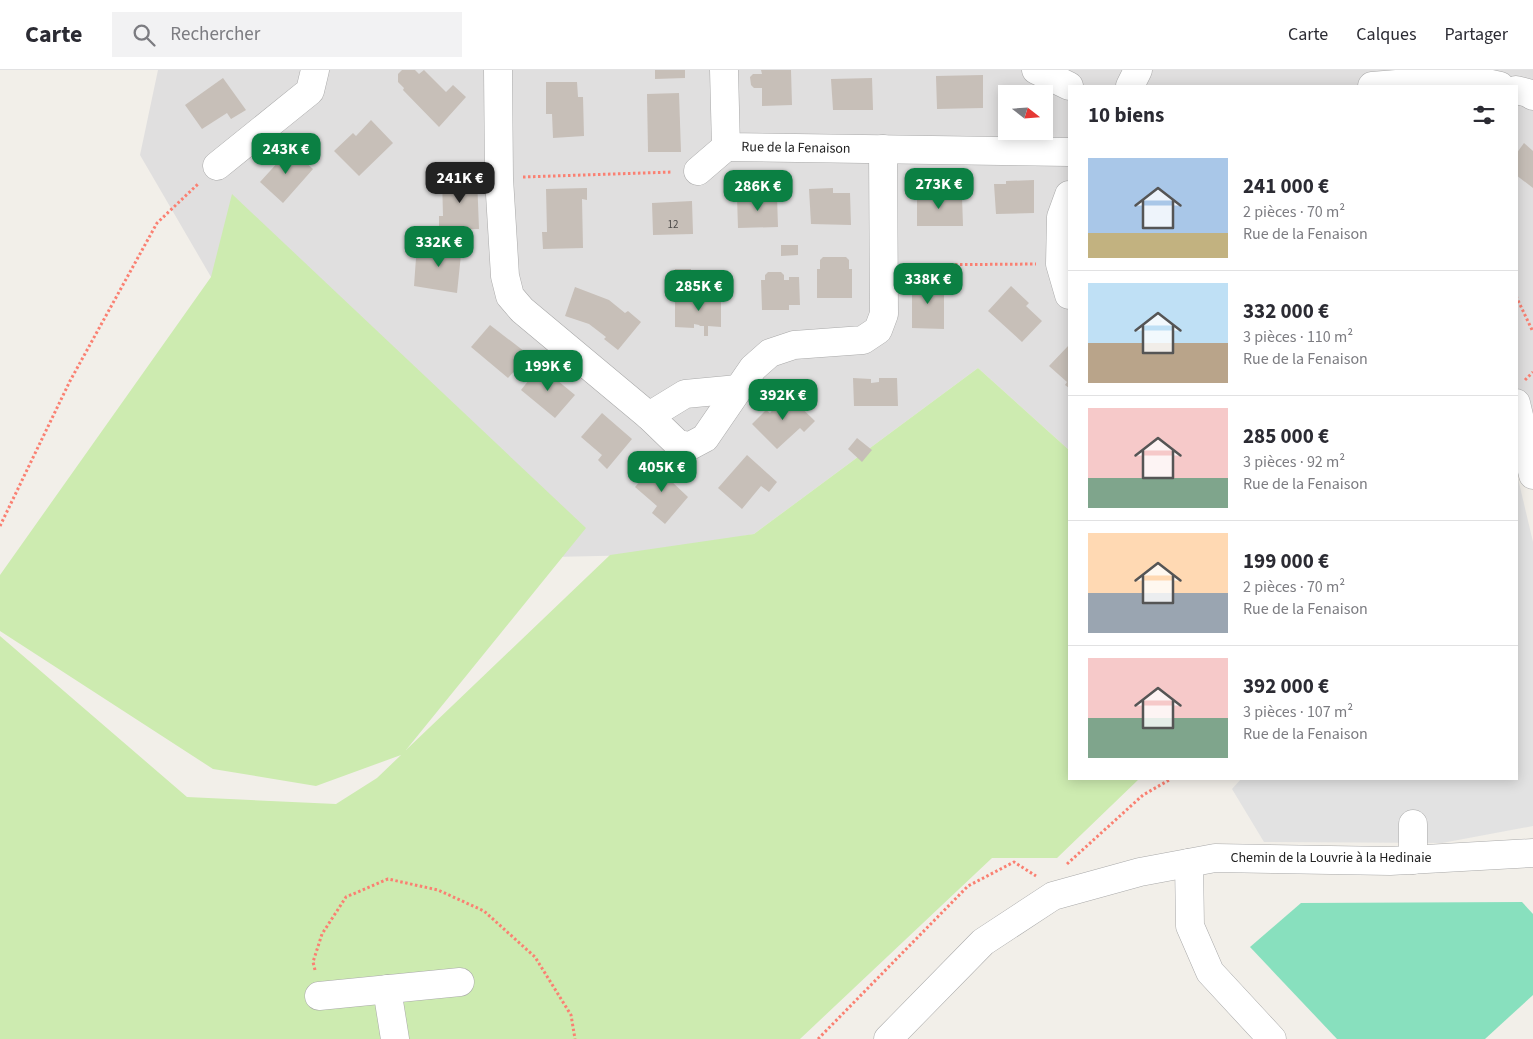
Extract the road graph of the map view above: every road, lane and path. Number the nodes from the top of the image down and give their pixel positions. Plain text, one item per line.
1 (315, 70) edge
2 (498, 70) edge
3 (724, 70) edge
4 (1036, 70) edge
5 (1138, 70) edge
6 (1432, 84) edge
7 (1130, 85) edge
8 (1402, 85) edge
9 (1496, 85) edge
10 (1068, 86) edge
11 (726, 147) junction
12 (883, 149) junction
13 (1068, 152) edge
14 (217, 166) joint
15 (698, 171) joint
16 (499, 178) junction
17 (1065, 206) edge
18 (1060, 264) junction
19 (884, 266) junction
20 (1068, 291) edge
21 (1518, 300) edge
22 (1533, 332) edge
23 (738, 389) junction
24 (1518, 411) edge
25 (649, 416) junction
26 (1533, 475) edge
27 (0, 526) edge
28 (1169, 780) edge
29 (1413, 824) dead end
30 (1533, 853) edge
31 (1413, 860) junction
32 (1189, 863) junction
33 (1050, 889) junction
34 (460, 982) dead end
35 (387, 989) junction
36 (318, 996) joint
37 (395, 1039) edge
38 (575, 1039) edge
39 (818, 1039) edge
40 (888, 1039) edge
41 (1272, 1039) edge

1 - 14 street
2 - 16 street
3 - 11 street, Rue de la Fenaison
4 - 10 street
5 - 7 street
6 - 8 street
6 - 9 street
11 - 12 street, Rue de la Fenaison
11 - 15 street
12 - 13 street, Rue de la Fenaison
12 - 19 street
14 - 27 path
15 - 16 path
16 - 25 street
17 - 18 street
18 - 19 path
18 - 20 street
19 - 23 street
21 - 22 path
23 - 25 street
23 - 25 street
24 - 26 street
28 - 33 path
29 - 31 street
30 - 31 street, Chemin de la Louvrie à la Hedinaie
31 - 32 street, Chemin de la Louvrie à la Hedinaie
32 - 33 street, Chemin de la Louvrie à la Hedinaie
32 - 41 street
33 - 39 path
33 - 40 street, Chemin de la Louvrie à la Hedinaie
34 - 35 street
35 - 36 street
35 - 37 street
36 - 38 path

